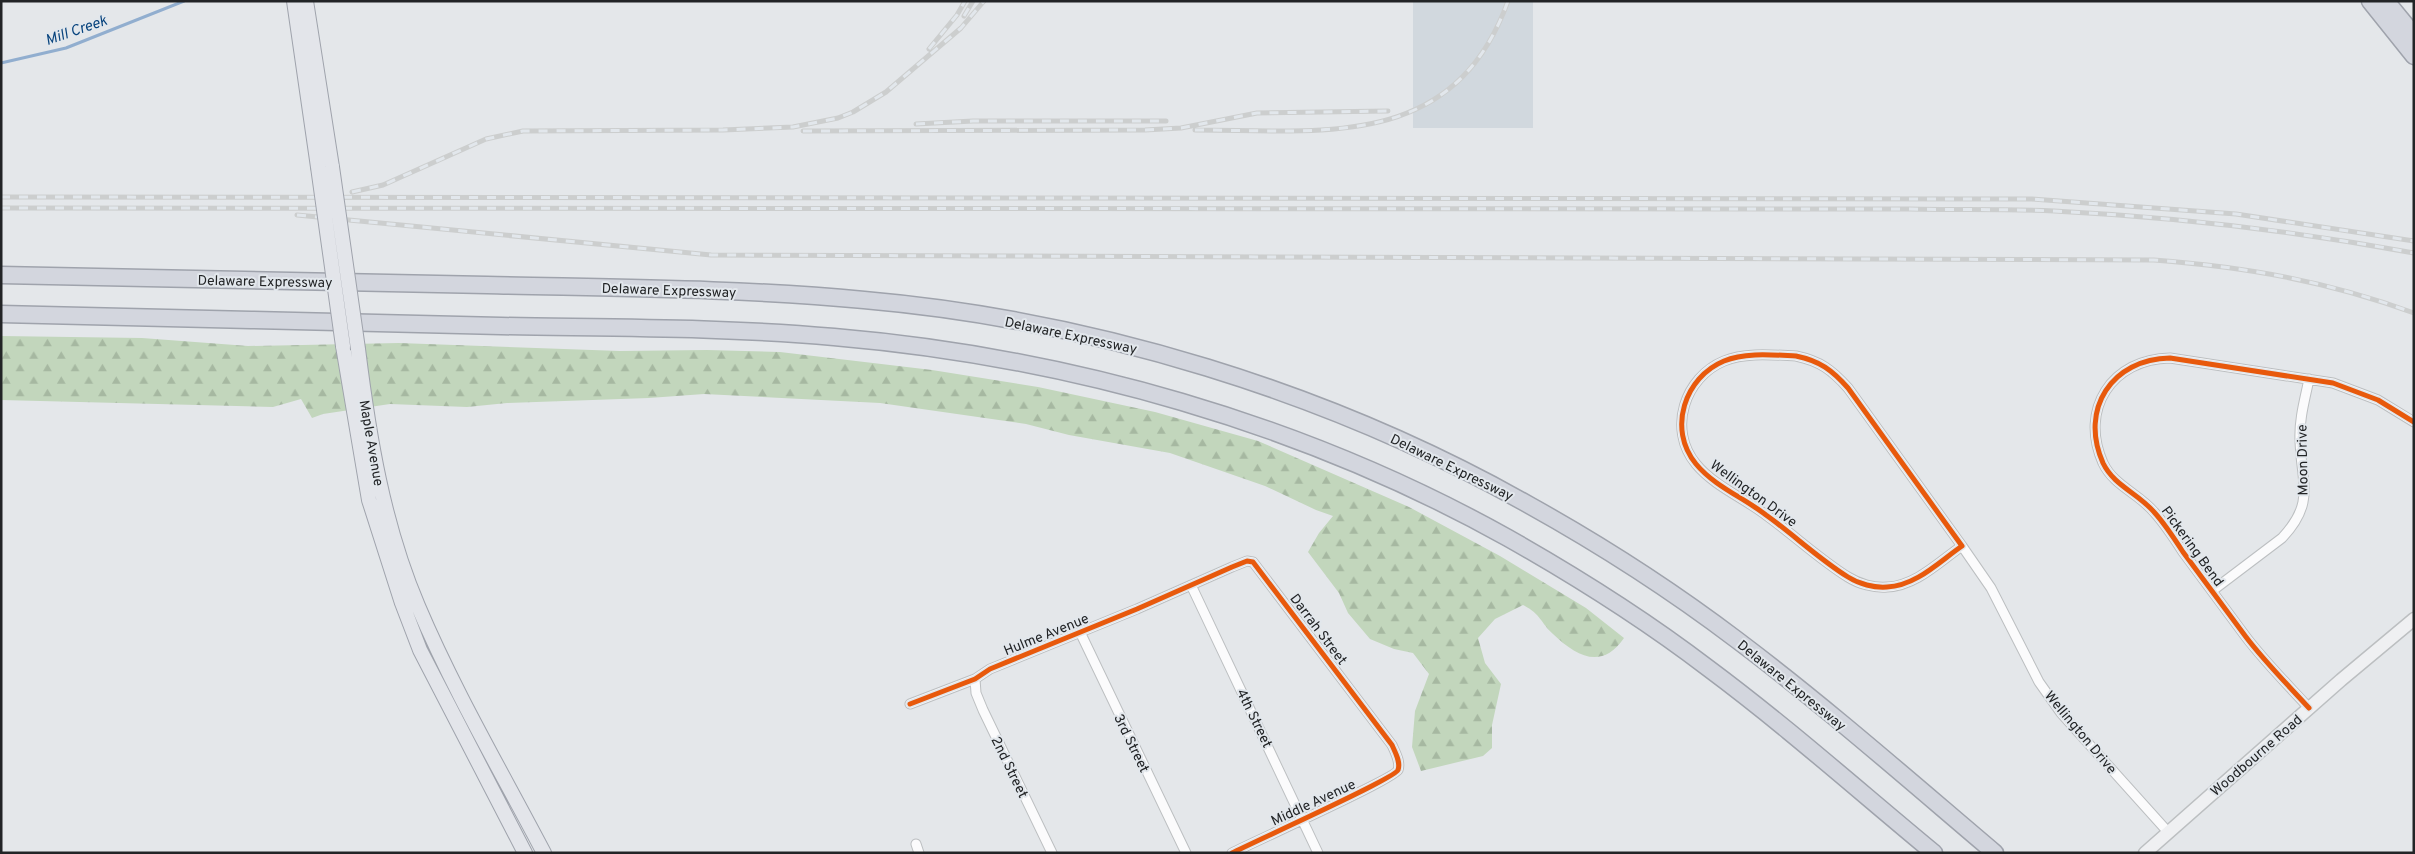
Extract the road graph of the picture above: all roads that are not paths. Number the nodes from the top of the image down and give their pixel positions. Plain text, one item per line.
1 (294, 1) edge
2 (306, 1) edge
3 (2370, 1) edge
4 (2386, 1) edge
5 (2414, 35) edge
6 (2414, 56) edge
7 (325, 167) junction
8 (1, 275) edge
9 (1, 314) edge
10 (2309, 379) junction
11 (2414, 422) edge
12 (1962, 546) junction
13 (1191, 585) junction
14 (2212, 591) junction
15 (2414, 619) edge
16 (1080, 632) junction
17 (975, 679) junction
18 (910, 704) dead end
19 (2309, 708) junction
20 (1398, 767) joint
21 (1302, 820) junction
22 (2168, 832) junction
23 (525, 853) edge
24 (544, 853) edge
25 (1052, 853) edge
26 (1186, 853) edge
27 (1232, 853) edge
28 (1318, 853) edge
29 (1934, 853) edge
30 (1995, 853) edge
31 (2145, 853) edge

1 - 7 main road, Maple Avenue
2 - 7 main road, Maple Avenue
3 - 6 highway
4 - 5 highway
7 - 23 main road, Maple Avenue, bridge
7 - 24 main road, Maple Avenue, bridge
8 - 30 highway, Delaware Expressway
9 - 29 highway
10 - 11 street, Pickering Bend
10 - 14 street, Moon Drive
10 - 14 street, Pickering Bend
12 - 12 street, Wellington Drive
12 - 22 street, Wellington Drive
13 - 16 street, Hulme Avenue
13 - 20 street, Darrah Street
13 - 21 street, 4th Street
14 - 19 street, Pickering Bend
15 - 19 main road, Woodbourne Road
16 - 17 street, Hulme Avenue
16 - 26 street, 3rd Street
17 - 18 street, Hulme Avenue
17 - 25 street, 2nd Street
19 - 22 main road, Woodbourne Road
20 - 21 street, Middle Avenue
21 - 27 street, Middle Avenue
21 - 28 street, 4th Street
22 - 31 main road, Woodbourne Road

